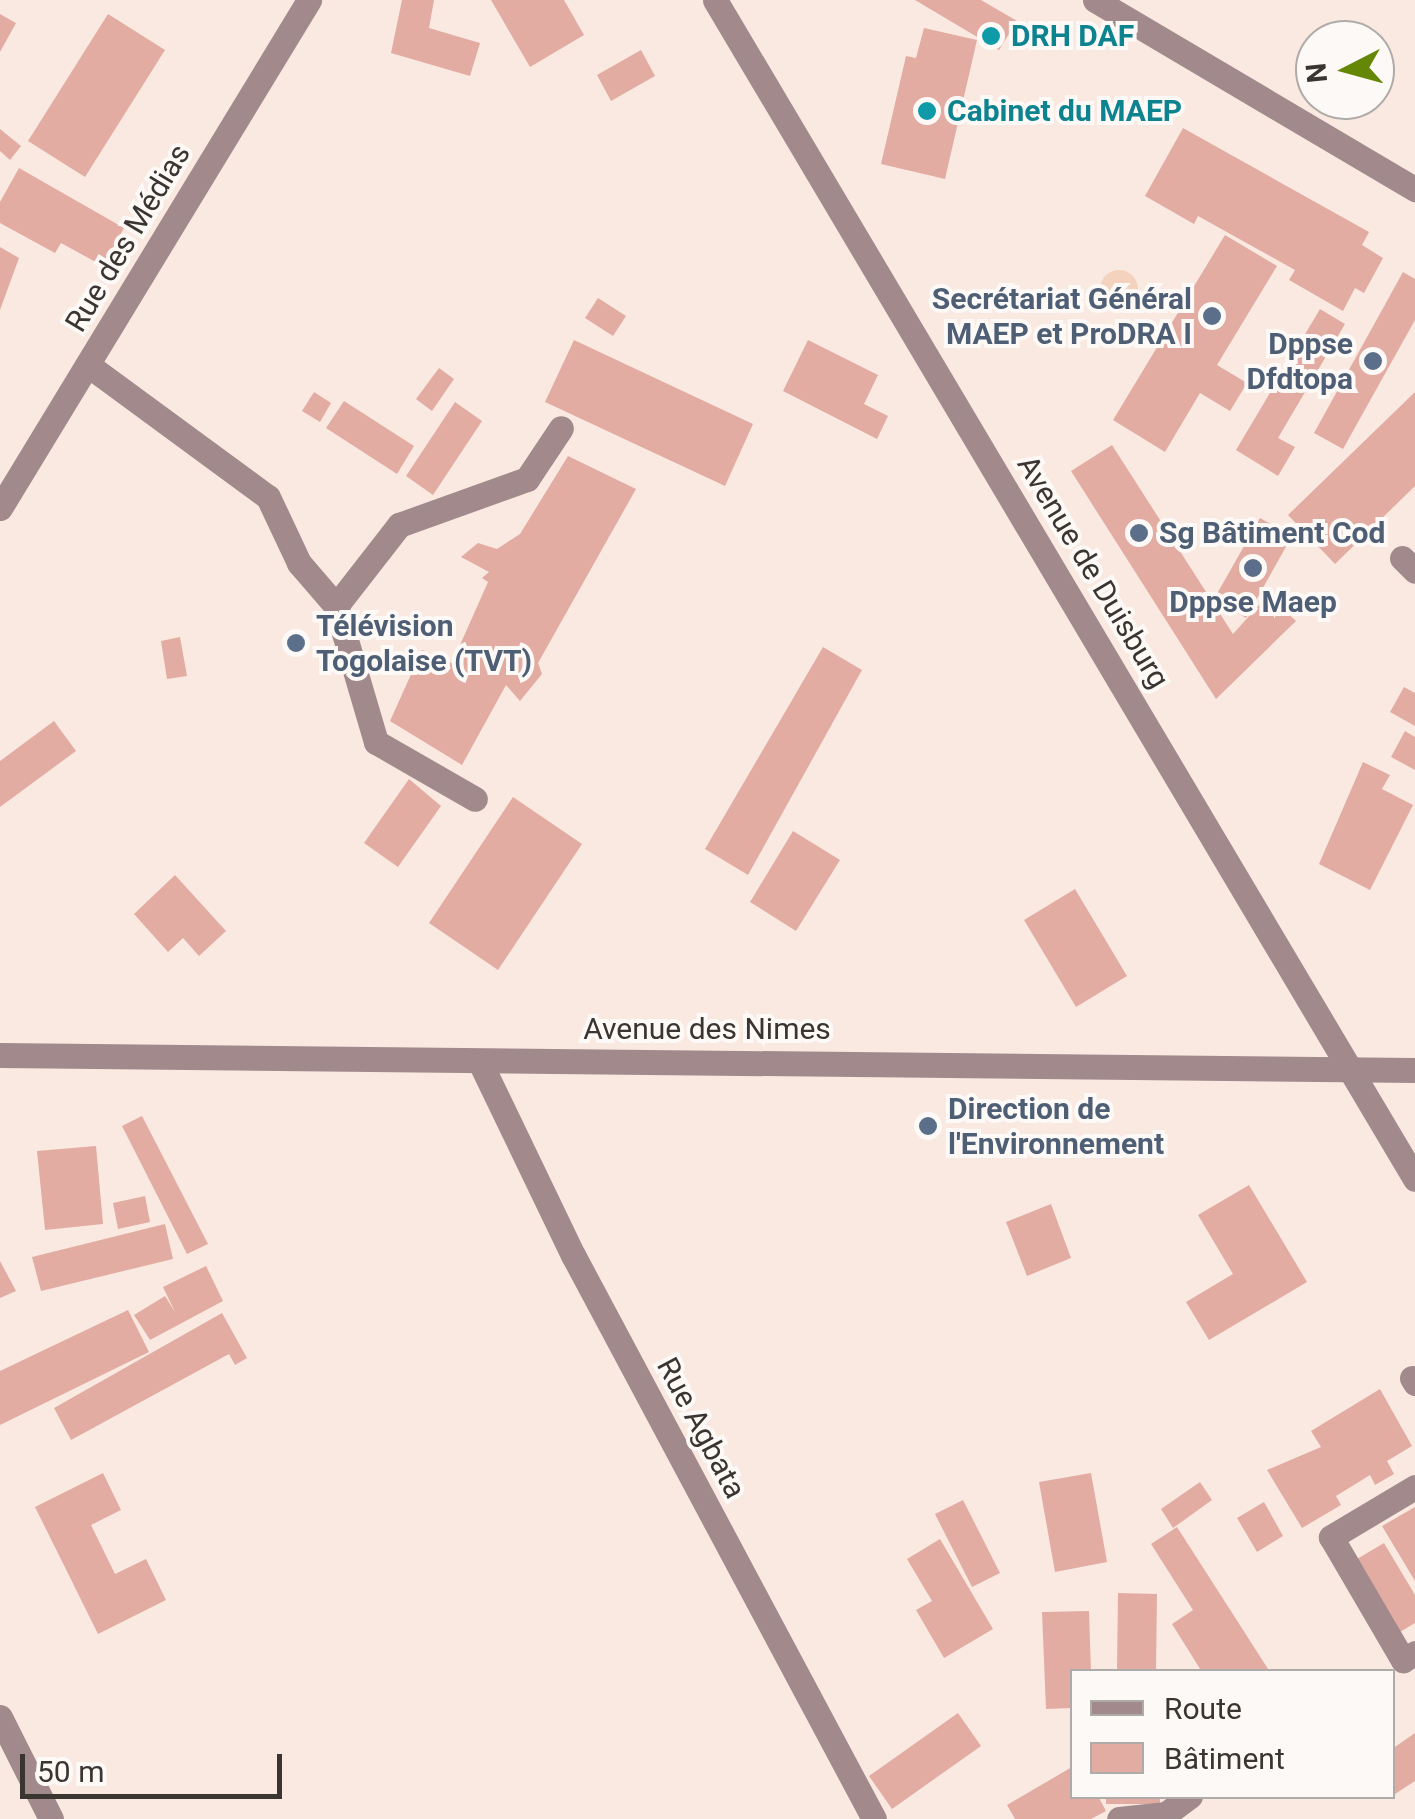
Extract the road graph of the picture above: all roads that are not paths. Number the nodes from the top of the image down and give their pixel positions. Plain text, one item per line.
1 (309, 0) edge
2 (715, 0) edge
3 (1094, 0) edge
4 (1415, 189) edge
5 (88, 365) junction
6 (562, 428) dead end
7 (0, 508) edge
8 (336, 606) junction
9 (475, 799) dead end
10 (0, 1055) edge
11 (480, 1062) junction
12 (1349, 1065) junction
13 (1415, 1070) edge
14 (1415, 1178) edge
15 (1415, 1487) edge
16 (1401, 1661) edge
17 (0, 1717) edge
18 (1186, 1799) edge
19 (51, 1819) edge
20 (874, 1819) edge
21 (1119, 1819) edge

1 - 5 street, Rue des Médias
2 - 12 street, Avenue de Duisburg
3 - 4 street
5 - 7 street, Rue des Médias
5 - 8 street
6 - 8 street
8 - 9 street
10 - 11 street, Avenue des Nimes
11 - 12 street, Avenue des Nimes
11 - 20 street, Rue Agbata
12 - 13 street, Avenue des Nimes
12 - 14 street, Avenue de Duisburg
15 - 16 street
17 - 19 street
18 - 21 street

